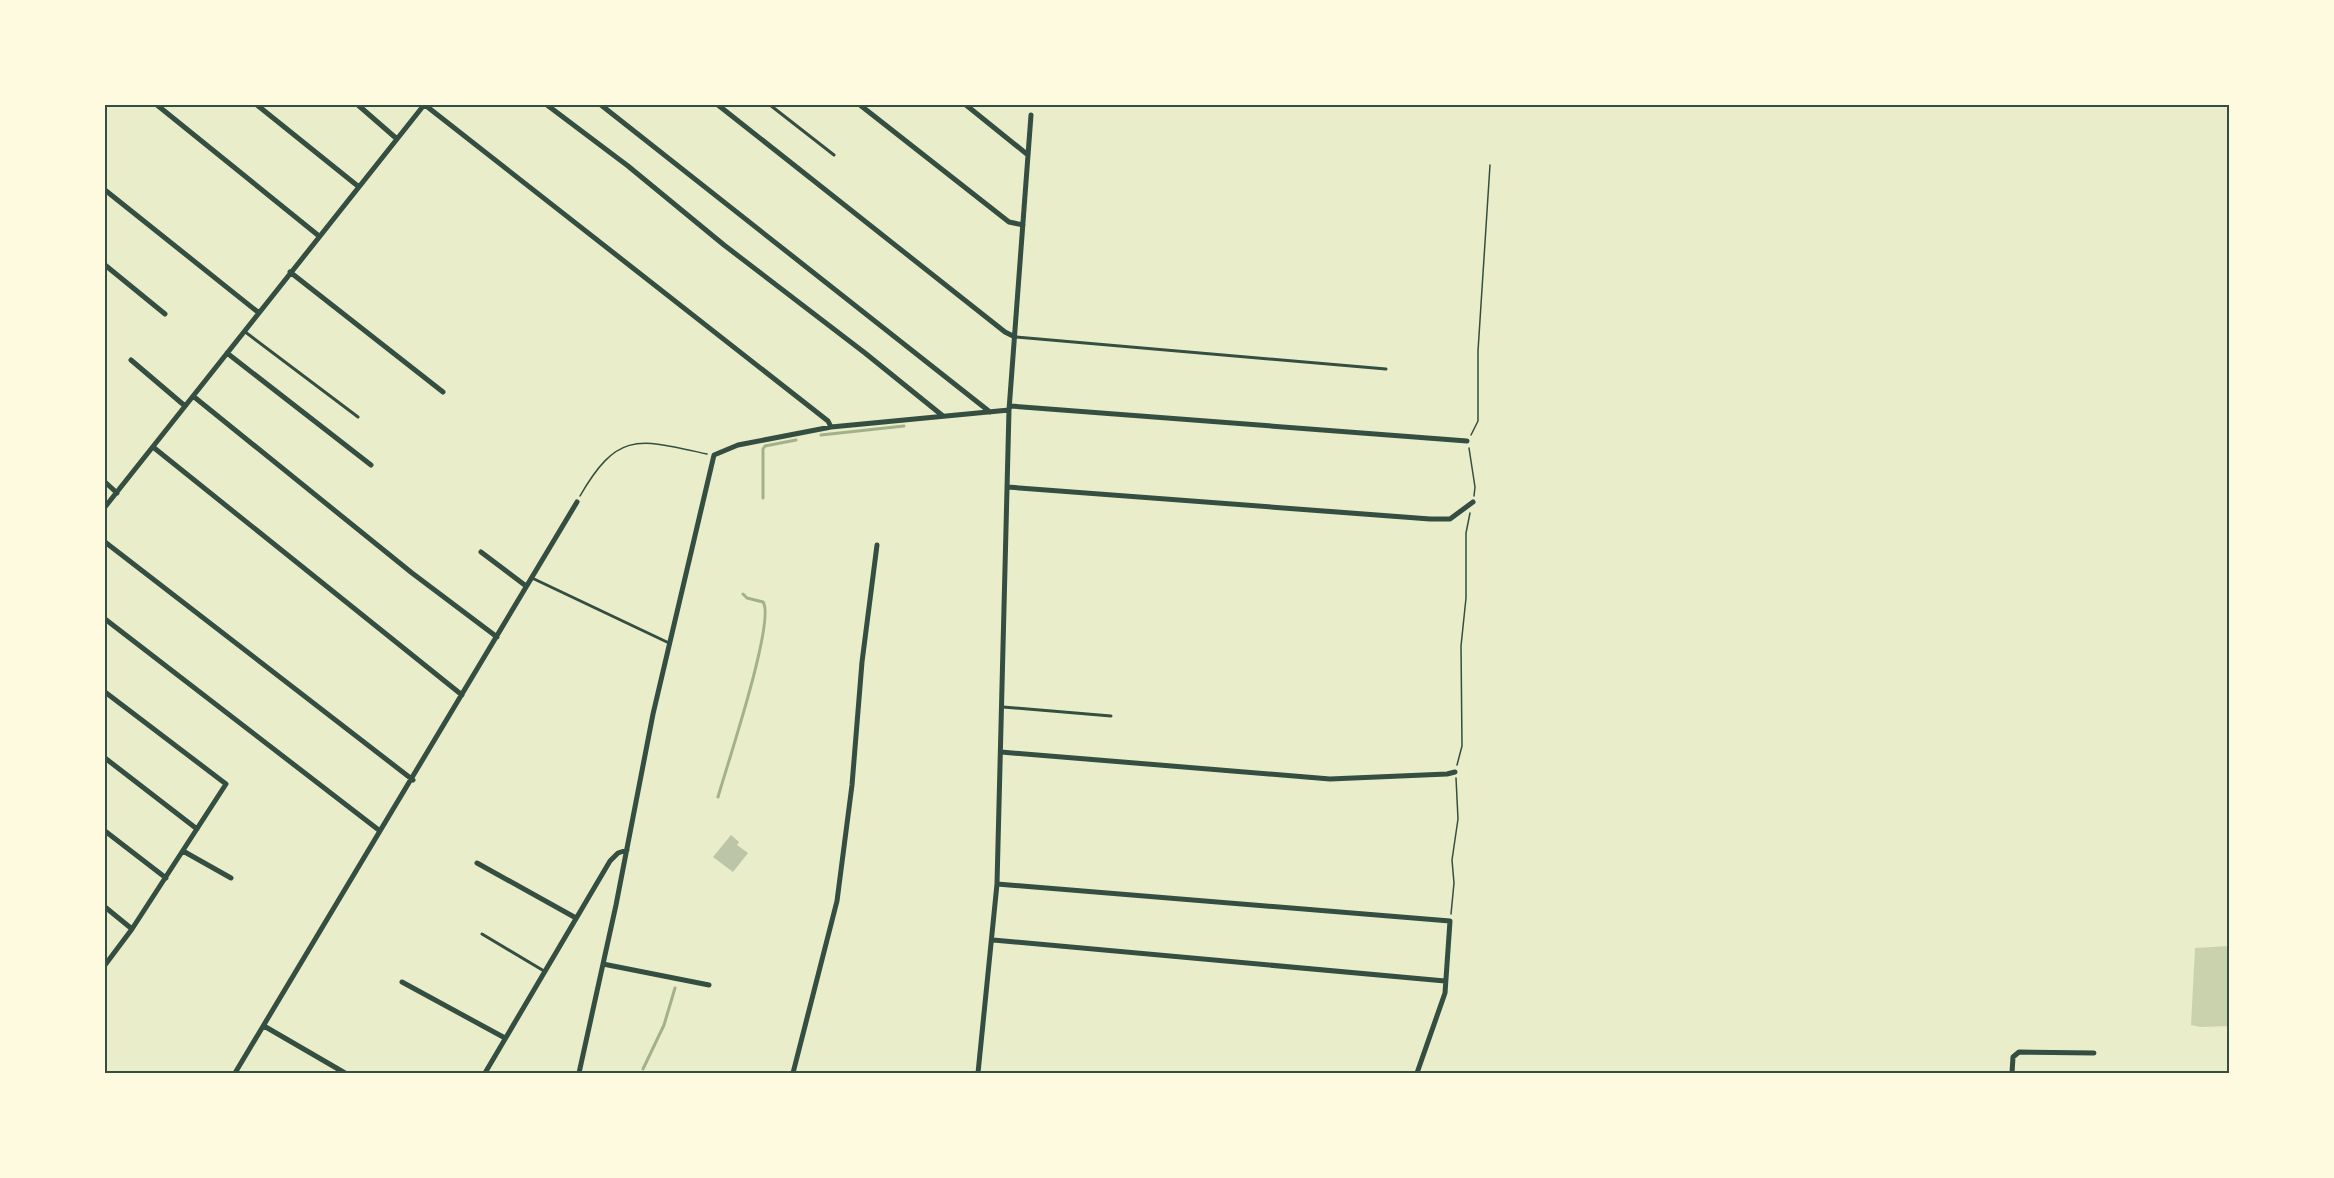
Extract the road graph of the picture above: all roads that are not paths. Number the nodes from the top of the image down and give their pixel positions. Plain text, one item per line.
1 (156, 105) edge
2 (257, 105) edge
3 (358, 105) edge
4 (424, 105) edge
5 (547, 105) edge
6 (601, 105) edge
7 (718, 105) edge
8 (770, 105) edge
9 (860, 105) edge
10 (966, 105) edge
11 (1031, 115) dead end
12 (398, 139) junction
13 (834, 155) dead end
14 (1028, 155) junction
15 (359, 187) junction
16 (105, 190) edge
17 (1023, 225) junction
18 (319, 236) junction
19 (105, 265) edge
20 (290, 272) junction
21 (259, 313) junction
22 (165, 314) dead end
23 (244, 332) junction
24 (1015, 337) junction
25 (227, 353) junction
26 (130, 360) dead end
27 (1386, 369) dead end
28 (443, 392) dead end
29 (193, 396) junction
30 (185, 406) junction
31 (1009, 408) junction
32 (990, 412) junction
33 (943, 416) junction
34 (358, 417) dead end
35 (831, 427) junction
36 (1467, 441) dead end
37 (153, 447) junction
38 (371, 465) dead end
39 (105, 482) edge
40 (1007, 487) junction
41 (117, 493) junction
42 (577, 502) road end
43 (1473, 502) dead end
44 (105, 507) edge
45 (105, 542) edge
46 (876, 544) dead end
47 (481, 552) dead end
48 (531, 578) junction
49 (526, 586) junction
50 (105, 619) edge
51 (497, 637) junction
52 (669, 643) junction
53 (105, 692) edge
54 (462, 695) junction
55 (1003, 708) junction
56 (1111, 716) dead end
57 (1001, 752) junction
58 (105, 758) edge
59 (1455, 772) dead end
60 (413, 780) junction
61 (197, 829) junction
62 (105, 831) edge
63 (381, 831) junction
64 (183, 850) junction
65 (627, 850) junction
66 (477, 863) dead end
67 (166, 878) junction
68 (231, 878) dead end
69 (997, 884) junction
70 (105, 907) edge
71 (576, 918) junction
72 (132, 929) junction
73 (482, 934) dead end
74 (993, 940) junction
75 (603, 964) junction
76 (105, 965) edge
77 (544, 971) junction
78 (1445, 981) junction
79 (402, 982) dead end
80 (709, 986) dead end
81 (264, 1026) junction
82 (505, 1038) junction
83 (2094, 1053) dead end
84 (236, 1073) edge
85 (345, 1073) edge
86 (485, 1073) edge
87 (579, 1073) edge
88 (793, 1073) edge
89 (978, 1073) edge
90 (1417, 1073) edge
91 (2012, 1073) edge

1 - 18 street
2 - 15 street
3 - 12 street
4 - 12 street
4 - 35 street
5 - 33 street
6 - 32 street
7 - 24 street
8 - 13 lane
9 - 17 street
10 - 14 street
11 - 14 street
12 - 15 street
14 - 17 street
15 - 18 street
16 - 21 street
17 - 24 street
18 - 20 street
19 - 22 street
20 - 21 street
20 - 28 street
21 - 23 street
23 - 25 street
23 - 34 lane
24 - 27 lane
24 - 31 street
25 - 29 street
25 - 38 street
26 - 30 street
29 - 30 street
29 - 51 street
30 - 37 street
31 - 32 street
31 - 36 street
31 - 40 street
32 - 33 street
33 - 35 street
35 - 52 street
37 - 41 street
37 - 54 street
39 - 41 street
40 - 43 street
40 - 55 street
41 - 44 street
42 - 48 street
45 - 60 street
46 - 88 street
47 - 49 street
48 - 49 street
48 - 52 lane
49 - 51 street
50 - 63 street
51 - 54 street
52 - 65 street
53 - 61 street
54 - 60 street
55 - 56 lane
55 - 57 street
57 - 59 street
57 - 69 street
58 - 61 street
60 - 63 street
61 - 64 street
62 - 67 street
63 - 81 street
64 - 67 street
64 - 68 street
65 - 71 street
65 - 75 street
66 - 71 street
67 - 72 street
69 - 74 street
69 - 78 street
70 - 72 street
71 - 77 street
72 - 76 street
73 - 77 lane
74 - 78 street
74 - 89 street
75 - 80 street
75 - 87 street
77 - 82 street
78 - 90 street
79 - 82 street
81 - 84 street
81 - 85 street
82 - 86 street
83 - 91 street

